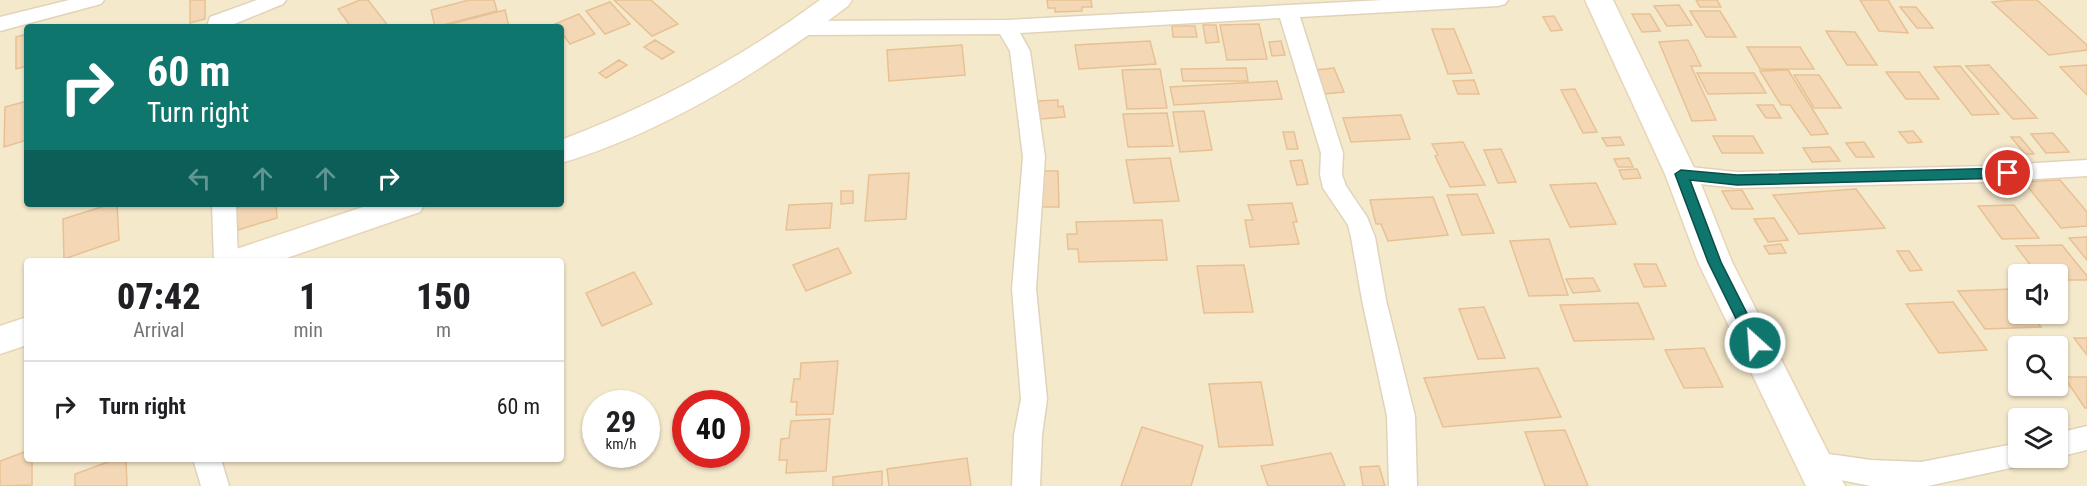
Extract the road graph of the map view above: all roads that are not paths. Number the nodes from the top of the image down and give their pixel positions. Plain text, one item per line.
1 (94, 0) edge
2 (214, 0) edge
3 (276, 0) edge
4 (838, 0) edge
5 (1498, 0) edge
6 (1599, 0) edge
7 (1288, 12) junction
8 (0, 24) edge
9 (217, 24) edge
10 (219, 24) edge
11 (1007, 27) junction
12 (801, 28) junction
13 (564, 152) edge
14 (2087, 168) edge
15 (1681, 174) junction
16 (224, 207) edge
17 (400, 207) edge
18 (226, 258) edge
19 (248, 258) edge
20 (24, 332) edge
21 (0, 340) edge
22 (2087, 438) edge
23 (2068, 443) edge
24 (2008, 457) edge
25 (208, 462) edge
26 (1821, 475) edge
27 (215, 486) edge
28 (1026, 486) edge
29 (1403, 486) edge

1 - 8 street
2 - 9 street
3 - 10 street
4 - 12 street
5 - 7 street
6 - 15 street
7 - 11 street
7 - 29 street
11 - 12 street
11 - 28 street
12 - 13 street
14 - 15 street
15 - 26 street
16 - 18 street
17 - 19 street
20 - 21 street
22 - 23 street
24 - 26 street
25 - 27 street

